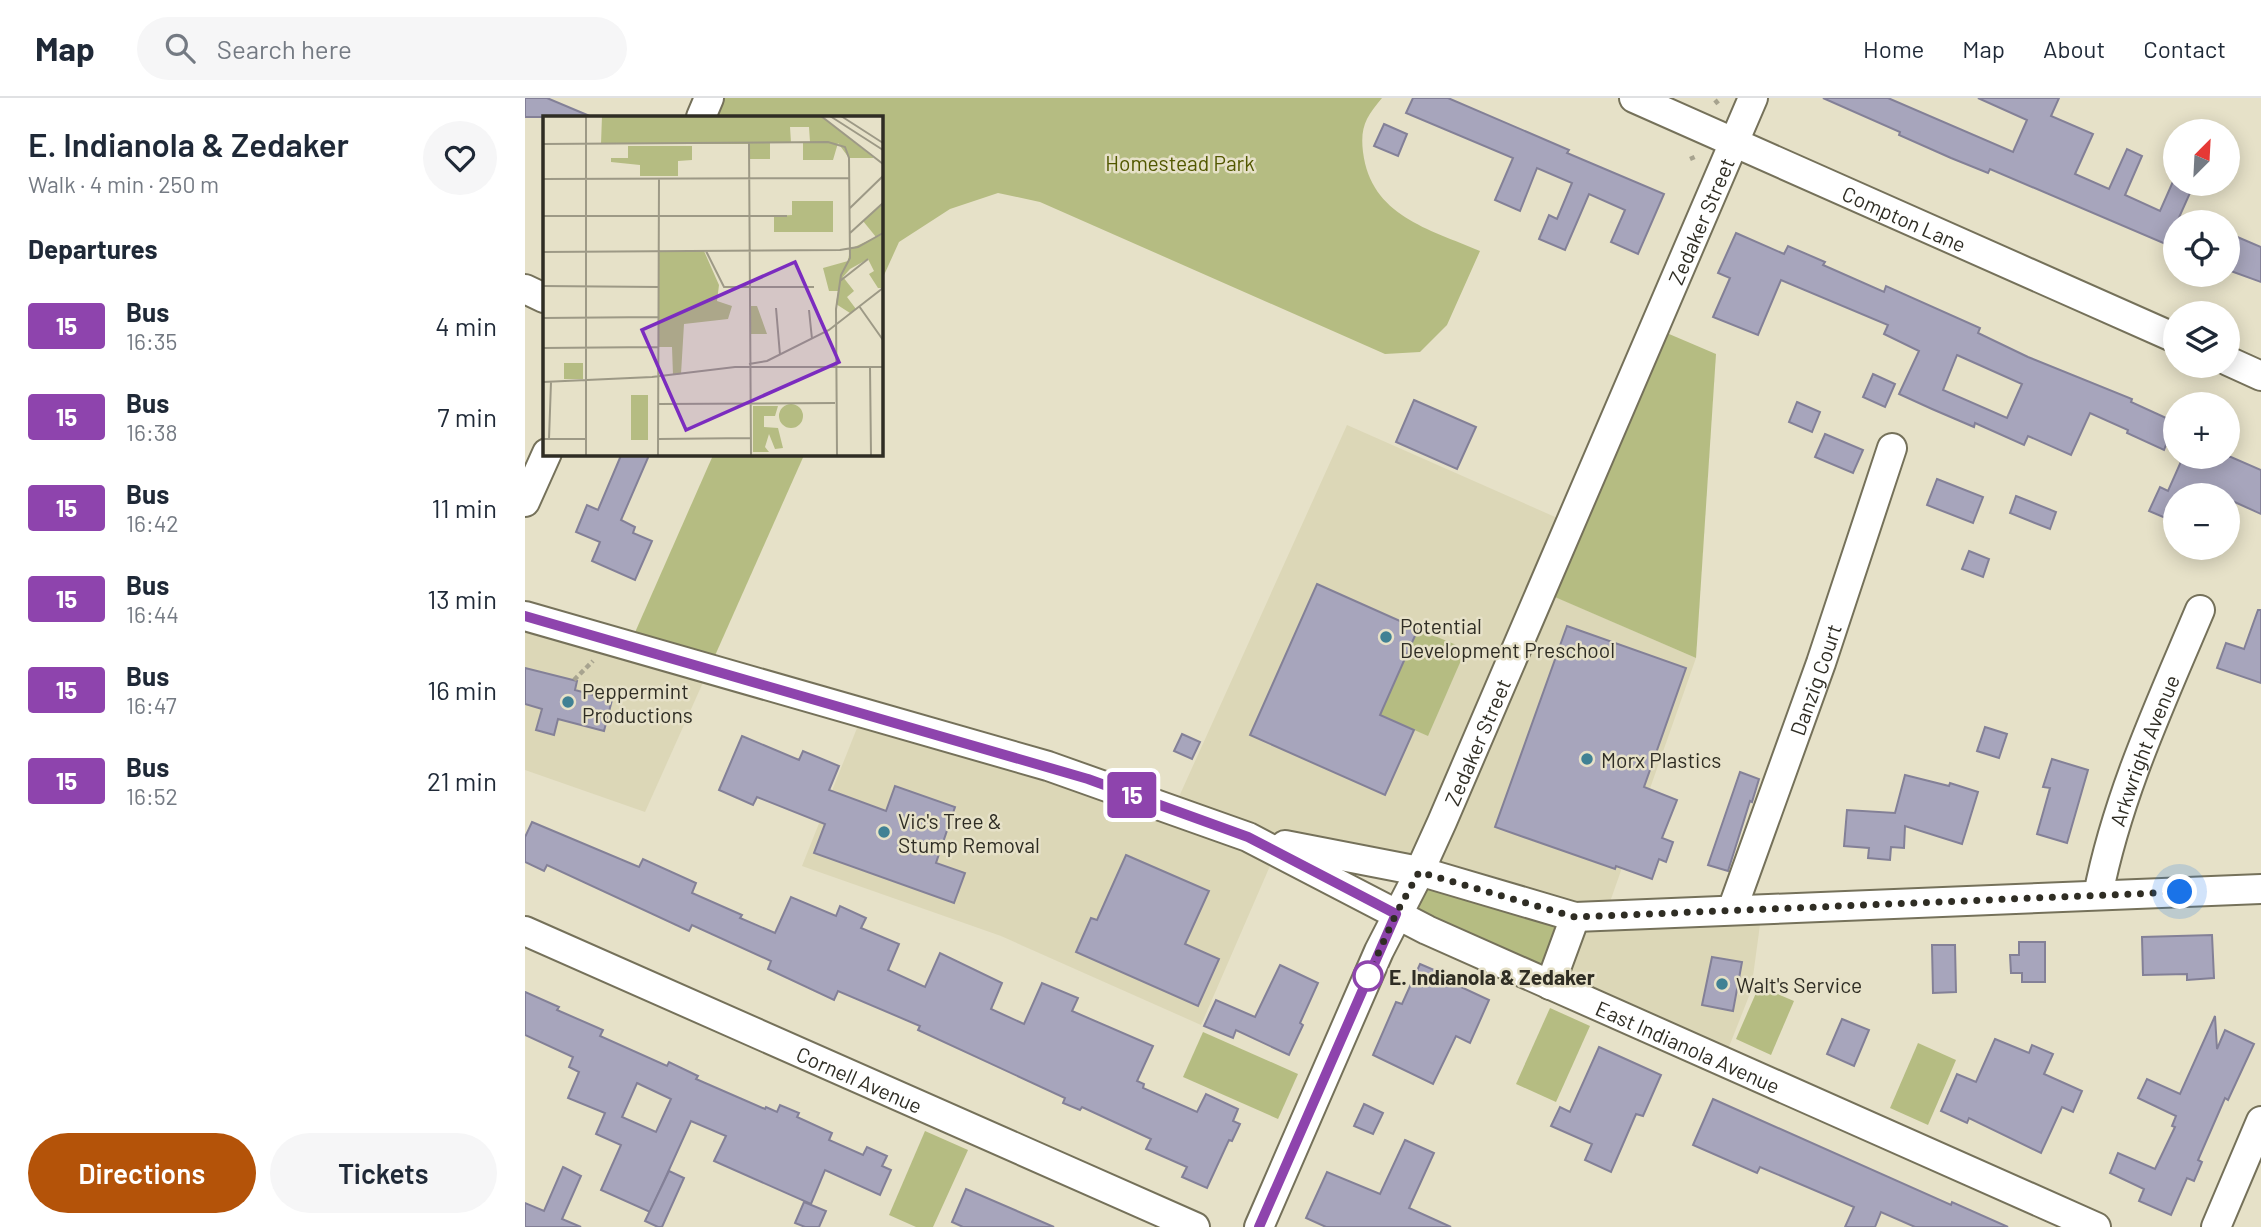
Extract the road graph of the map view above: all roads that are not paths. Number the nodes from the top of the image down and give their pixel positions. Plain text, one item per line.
1 (709, 98) edge
2 (1634, 98) edge
3 (1753, 98) edge
4 (701, 116) edge
5 (1734, 142) junction
6 (525, 289) edge
7 (543, 298) edge
8 (2163, 333) edge
9 (2240, 366) edge
10 (2261, 376) edge
11 (1892, 448) dead end
12 (546, 455) edge
13 (525, 502) edge
14 (2200, 610) dead end
15 (525, 616) edge
16 (1248, 837) junction
17 (1419, 872) junction
18 (2261, 889) edge
19 (2098, 895) junction
20 (1732, 911) junction
21 (1396, 914) junction
22 (1575, 917) junction
23 (525, 931) edge
24 (1550, 985) junction
25 (2261, 1121) edge
26 (1195, 1227) edge
27 (1259, 1227) edge
28 (2096, 1227) edge
29 (2216, 1227) edge

1 - 4 street
2 - 5 street, Compton Lane
3 - 5 street, Zedaker Street
5 - 8 street, Compton Lane
5 - 17 street, Zedaker Street
6 - 7 street
9 - 10 street
11 - 20 street, Danzig Court
12 - 13 street
14 - 19 street, Arkwright Avenue
15 - 16 street, East Indianola Avenue
16 - 17 street
16 - 21 street, East Indianola Avenue
17 - 21 street, Zedaker Street
17 - 22 street
18 - 19 street
19 - 20 street
20 - 22 street
21 - 24 street, East Indianola Avenue
21 - 27 street, Zedaker Street
22 - 24 street
23 - 26 street, Cornell Avenue
24 - 28 street, East Indianola Avenue
25 - 29 street

